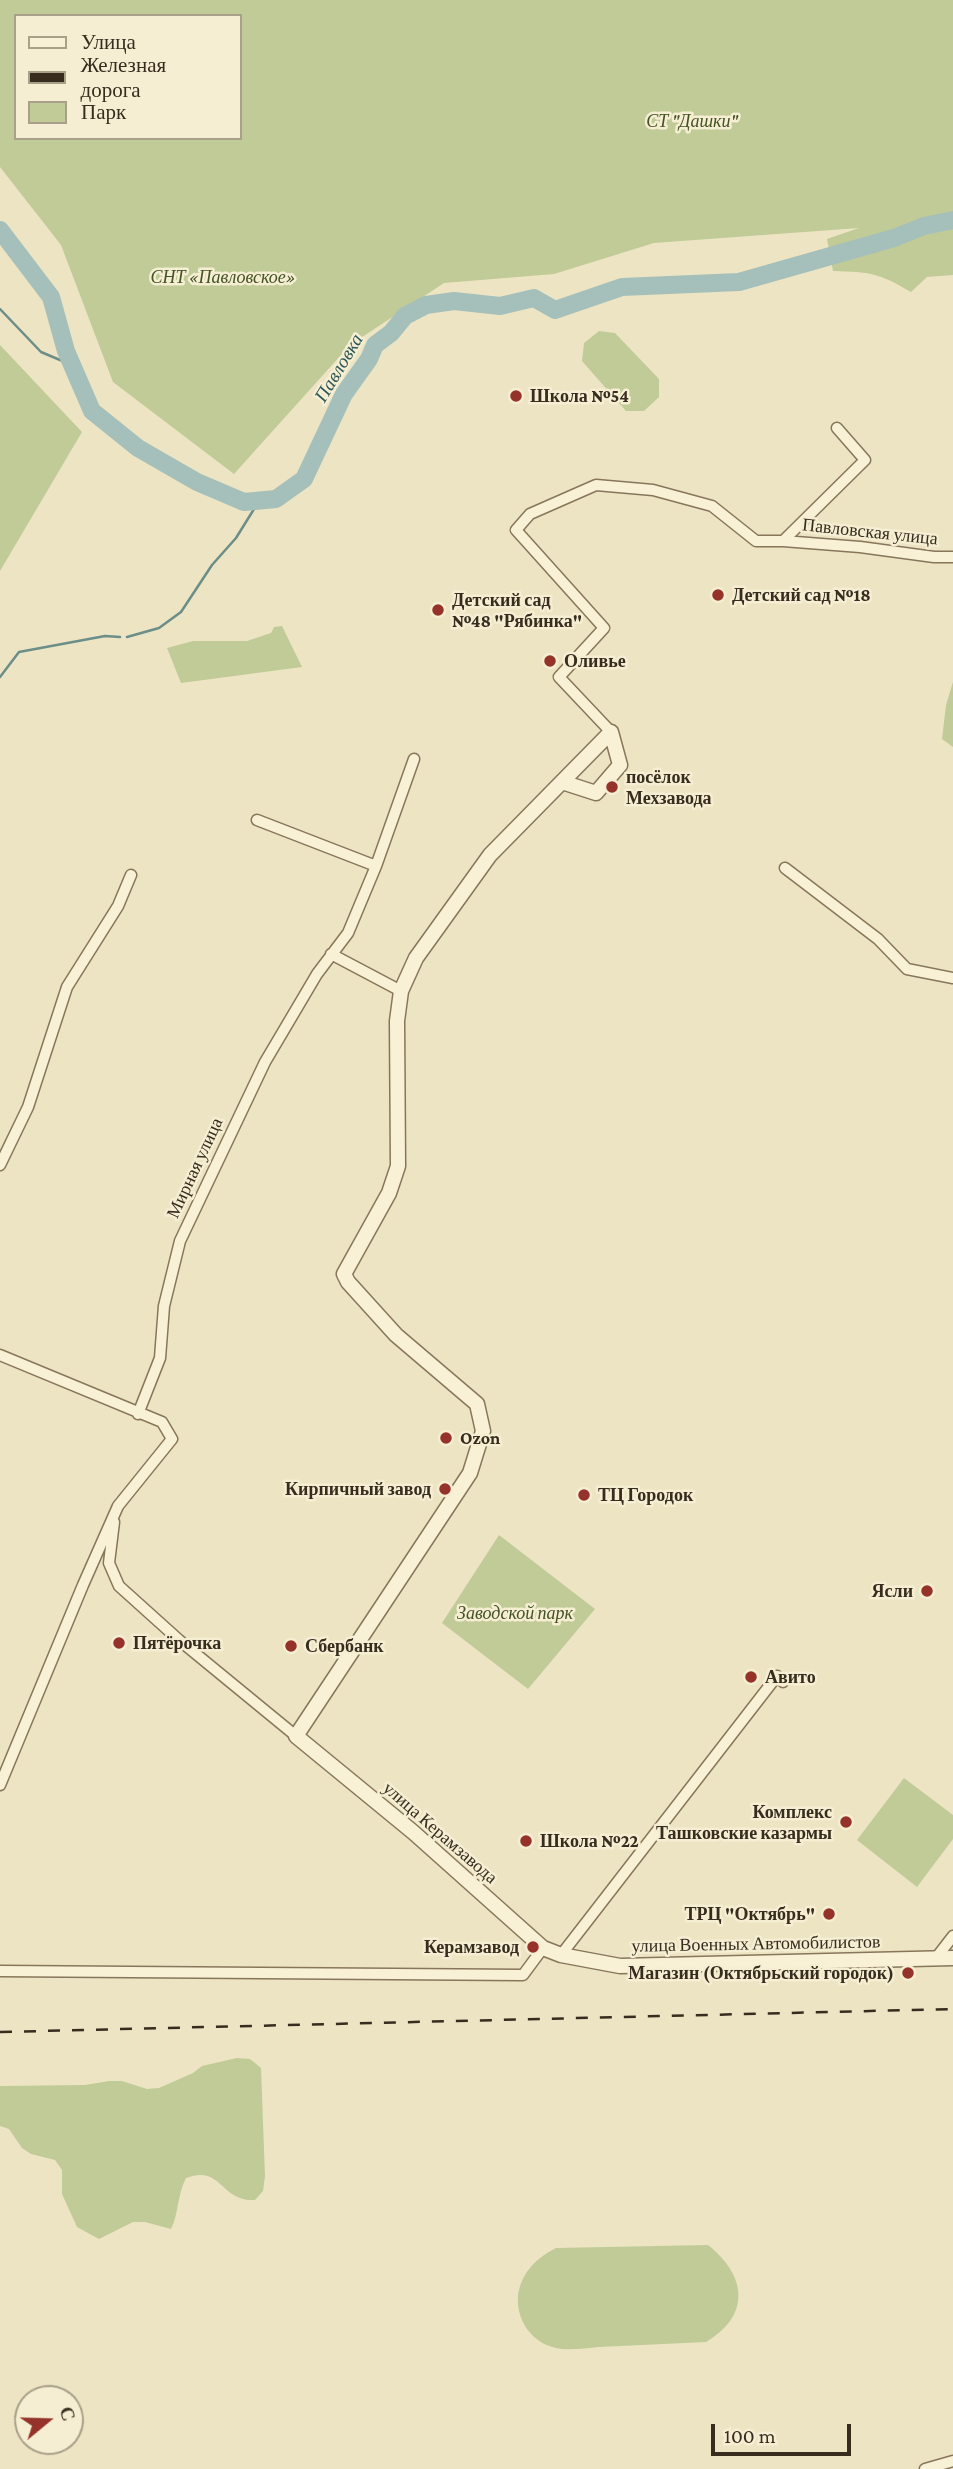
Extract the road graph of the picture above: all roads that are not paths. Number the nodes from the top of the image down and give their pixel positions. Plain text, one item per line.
1 (837, 428) dead end
2 (783, 541) junction
3 (953, 557) edge
4 (611, 732) junction
5 (414, 759) dead end
6 (562, 782) junction
7 (257, 820) dead end
8 (376, 866) junction
9 (785, 868) dead end
10 (131, 875) dead end
11 (331, 954) junction
12 (953, 978) edge
13 (401, 991) junction
14 (0, 1165) edge
15 (0, 1355) edge
16 (138, 1414) junction
17 (115, 1512) junction
18 (783, 1682) dead end
19 (296, 1736) junction
20 (0, 1786) edge
21 (953, 1936) edge
22 (543, 1948) junction
23 (561, 1955) junction
24 (936, 1958) junction
25 (953, 1958) edge
26 (0, 1971) edge
27 (953, 2461) edge
28 (925, 2469) edge

1 - 2 street
2 - 3 street, Павловская улица
2 - 4 street, Павловская улица
4 - 6 street
4 - 6 street
5 - 8 street, Мирная улица
6 - 13 street
7 - 8 street
8 - 11 street, Мирная улица
9 - 12 street
10 - 14 street
11 - 13 street
11 - 16 street, Мирная улица
13 - 19 street
15 - 16 street
16 - 17 street
17 - 19 street, улица Керамзавода
17 - 20 street
18 - 23 street
19 - 22 street, улица Керамзавода
21 - 24 street
22 - 23 street, улица Керамзавода
22 - 26 street
23 - 24 street, улица Военных Автомобилистов
24 - 25 street, улица Военных Автомобилистов
27 - 28 street

